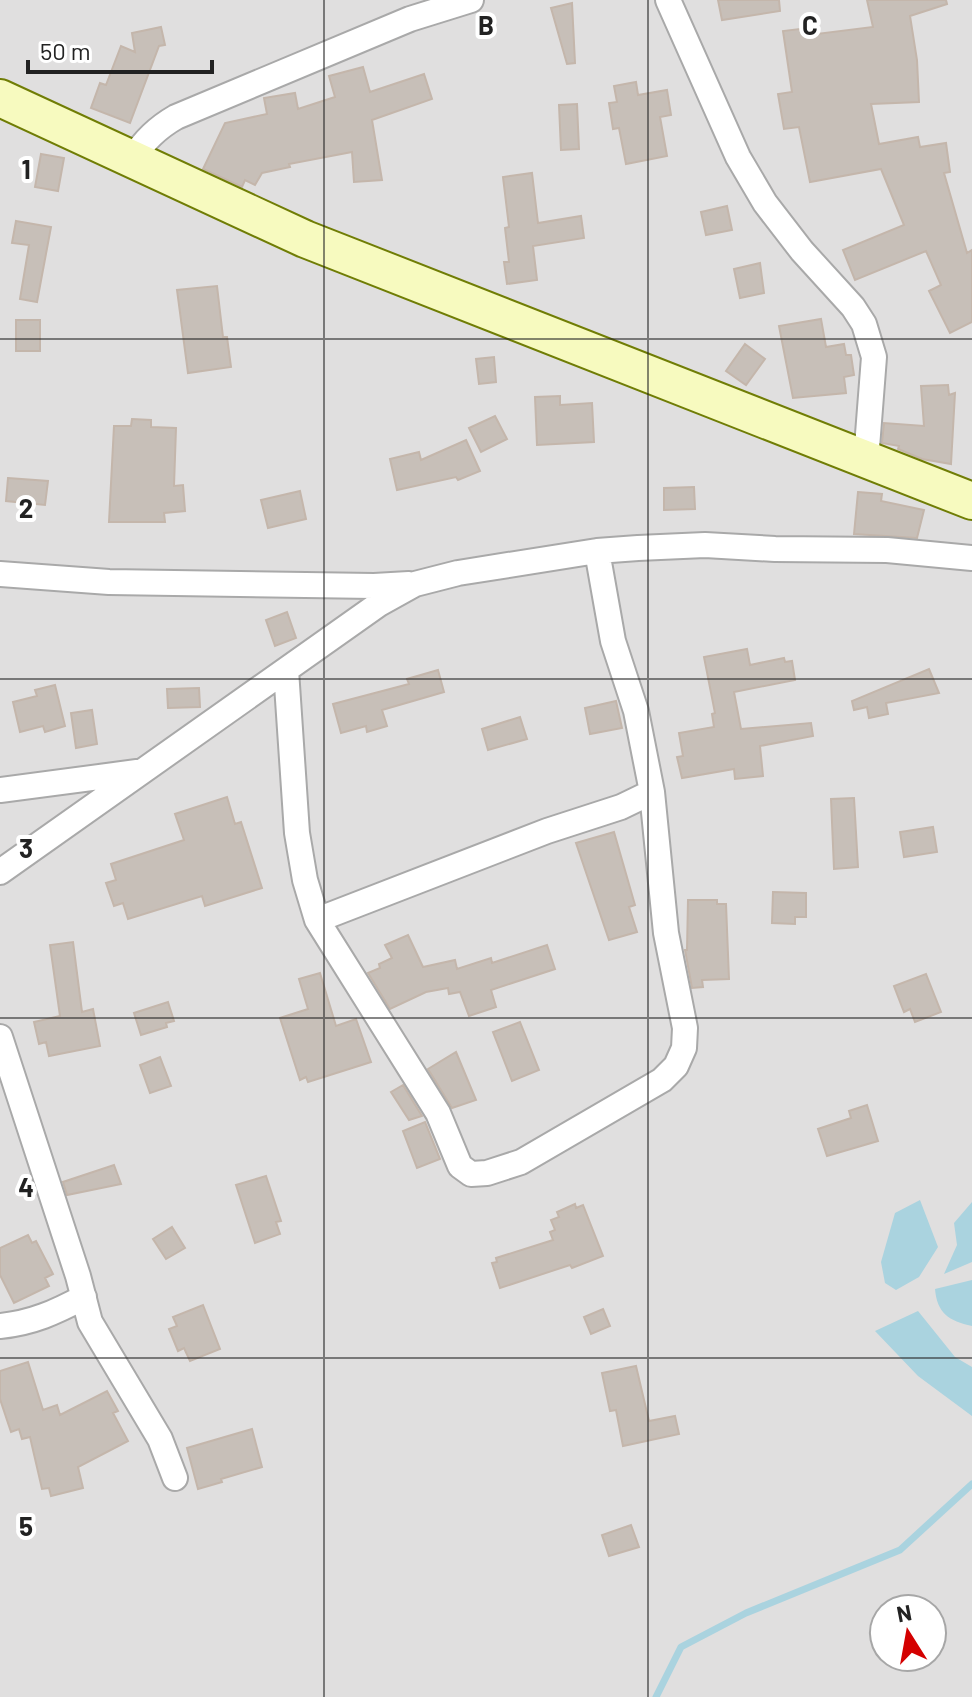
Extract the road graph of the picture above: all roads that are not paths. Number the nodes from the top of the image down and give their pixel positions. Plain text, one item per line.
1 (471, 0) edge
2 (668, 0) edge
3 (0, 98) edge
4 (132, 159) junction
5 (866, 460) junction
6 (972, 501) edge
7 (597, 551) junction
8 (972, 558) edge
9 (0, 574) edge
10 (415, 584) junction
11 (286, 670) junction
12 (143, 771) junction
13 (0, 790) edge
14 (652, 792) junction
15 (0, 872) edge
16 (317, 920) junction
17 (0, 1037) edge
18 (84, 1297) junction
19 (0, 1326) edge
20 (175, 1478) dead end

1 - 4 street
2 - 5 street
3 - 4 street
4 - 5 street
5 - 6 street
7 - 8 street
7 - 10 street
7 - 14 street
9 - 10 street
10 - 11 street
11 - 12 street
11 - 16 street
12 - 13 street
12 - 15 street
14 - 16 street
14 - 16 street
17 - 18 street
18 - 19 street
18 - 20 street

